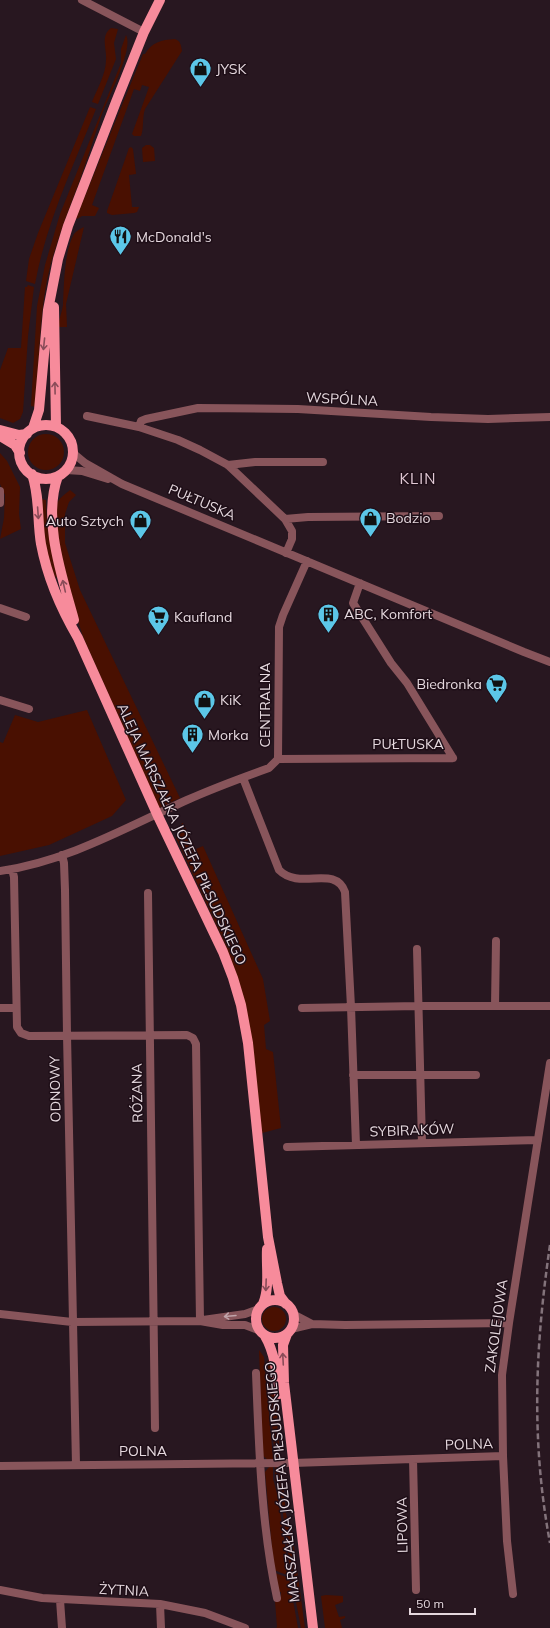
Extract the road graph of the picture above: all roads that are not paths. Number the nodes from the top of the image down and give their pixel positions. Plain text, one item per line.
1 (82, 0) edge
2 (160, 0) edge
3 (144, 32) junction
4 (54, 278) junction
5 (87, 416) dead end
6 (550, 417) edge
7 (56, 427) junction
8 (139, 427) junction
9 (0, 430) edge
10 (30, 431) junction
11 (0, 436) edge
12 (20, 453) junction
13 (73, 453) junction
14 (323, 462) dead end
15 (228, 465) junction
16 (62, 473) junction
17 (32, 474) junction
18 (122, 484) junction
19 (0, 491) edge
20 (0, 504) edge
21 (439, 516) dead end
22 (285, 519) junction
23 (286, 553) junction
24 (307, 561) junction
25 (360, 583) junction
26 (0, 608) edge
27 (26, 617) dead end
28 (78, 638) junction
29 (550, 662) edge
30 (0, 700) edge
31 (29, 709) dead end
32 (278, 759) junction
33 (243, 778) junction
34 (157, 814) junction
35 (62, 855) junction
36 (12, 869) junction
37 (0, 870) edge
38 (148, 893) dead end
39 (496, 941) dead end
40 (416, 949) dead end
41 (419, 1006) junction
42 (495, 1006) junction
43 (550, 1006) edge
44 (351, 1007) junction
45 (0, 1008) edge
46 (16, 1008) junction
47 (302, 1008) dead end
48 (66, 1035) junction
49 (150, 1035) junction
50 (550, 1063) edge
51 (353, 1075) junction
52 (420, 1075) junction
53 (476, 1075) dead end
54 (538, 1140) junction
55 (422, 1143) junction
56 (356, 1145) junction
57 (287, 1147) dead end
58 (268, 1237) junction
59 (286, 1304) junction
60 (261, 1306) junction
61 (0, 1314) edge
62 (293, 1314) junction
63 (200, 1321) junction
64 (72, 1322) junction
65 (154, 1322) junction
66 (509, 1323) junction
67 (312, 1324) junction
68 (289, 1332) junction
69 (262, 1333) junction
70 (256, 1373) dead end
71 (155, 1428) dead end
72 (503, 1456) junction
73 (413, 1459) junction
74 (260, 1463) junction
75 (290, 1463) junction
76 (76, 1465) junction
77 (0, 1466) edge
78 (0, 1590) edge
79 (416, 1590) dead end
80 (513, 1594) dead end
81 (277, 1598) dead end
82 (60, 1600) junction
83 (160, 1604) junction
84 (62, 1628) edge
85 (161, 1628) edge
86 (245, 1628) edge
87 (308, 1628) edge
88 (313, 1628) edge

1 - 3 street
2 - 3 main road
3 - 4 main road
7 -> 4 main road
4 -> 10 main road
5 - 8 street
6 - 8 street, WSPÓLNA
7 - 10 main road
7 - 13 main road
8 - 15 street
9 - 10 main road
10 - 12 main road
11 - 12 main road
12 - 17 main road
13 - 16 main road
13 - 18 street, PUŁTUSKA
14 - 15 street
15 - 22 street
16 - 17 main road
16 - 18 street, PUŁTUSKA
28 -> 16 main road
17 -> 28 main road
18 - 23 street, PUŁTUSKA
19 - 20 street
21 - 22 street
22 - 23 street
23 - 24 street, PUŁTUSKA
24 - 25 street, PUŁTUSKA
24 - 32 street, CENTRALNA
25 - 29 street, PUŁTUSKA
25 - 32 street, PUŁTUSKA
26 - 27 street
28 - 34 main road, ALEJA MARSZAŁKA JÓZEFA PIŁSUDSKIEGO
30 - 31 street
32 - 33 street, CENTRALNA
33 - 34 street, CENTRALNA
33 - 44 street
34 - 35 street
34 - 58 main road, ALEJA MARSZAŁKA JÓZEFA PIŁSUDSKIEGO
35 - 36 street
35 - 48 street, ODNOWY
36 - 37 street
36 - 46 street
38 - 49 street, RÓŻANA
39 - 42 street
40 - 41 street
41 - 42 street
41 - 44 street
41 - 52 street
42 - 43 street
44 - 47 street
44 - 51 street
45 - 46 street
46 - 48 street
48 - 49 street
48 - 64 street, ODNOWY
49 - 63 street
49 - 65 street, RÓŻANA
50 - 54 street, ZAKOLEJOWA
51 - 52 street
51 - 56 street
52 - 53 street
52 - 55 street
54 - 55 street, SYBIRAKÓW
54 - 66 street, ZAKOLEJOWA
55 - 56 street, SYBIRAKÓW
56 - 57 street, SYBIRAKÓW
58 - 59 main road, ALEJA MARSZAŁKA JÓZEFA PIŁSUDSKIEGO
58 -> 60 main road, ALEJA MARSZAŁKA JÓZEFA PIŁSUDSKIEGO
59 - 60 main road
59 - 62 main road
60 -> 63 street
60 - 69 main road
61 - 64 street
62 - 67 street
62 - 68 main road
63 - 65 street
63 - 69 street
64 - 65 street
64 - 76 street, ODNOWY
65 - 71 street, RÓŻANA
66 - 67 street
66 - 72 street, ZAKOLEJOWA
67 - 68 street
68 - 69 main road
75 -> 68 main road, MARSZAŁKA JÓZEFA PIŁSUDSKIEGO
69 - 75 main road, MARSZAŁKA JÓZEFA PIŁSUDSKIEGO
70 - 74 street
72 - 73 street, POLNA
72 - 80 street, ZAKOLEJOWA
73 - 75 street, POLNA
73 - 79 street, LIPOWA
74 - 75 street, POLNA
74 - 76 street, POLNA
74 - 81 street
75 - 87 main road, MARSZAŁKA JÓZEFA PIŁSUDSKIEGO
75 - 88 main road, MARSZAŁKA JÓZEFA PIŁSUDSKIEGO
76 - 77 street, POLNA
78 - 82 street, ŻYTNIA
82 - 83 street, ŻYTNIA
82 - 84 street
83 - 85 street
83 - 86 street, ŻYTNIA

